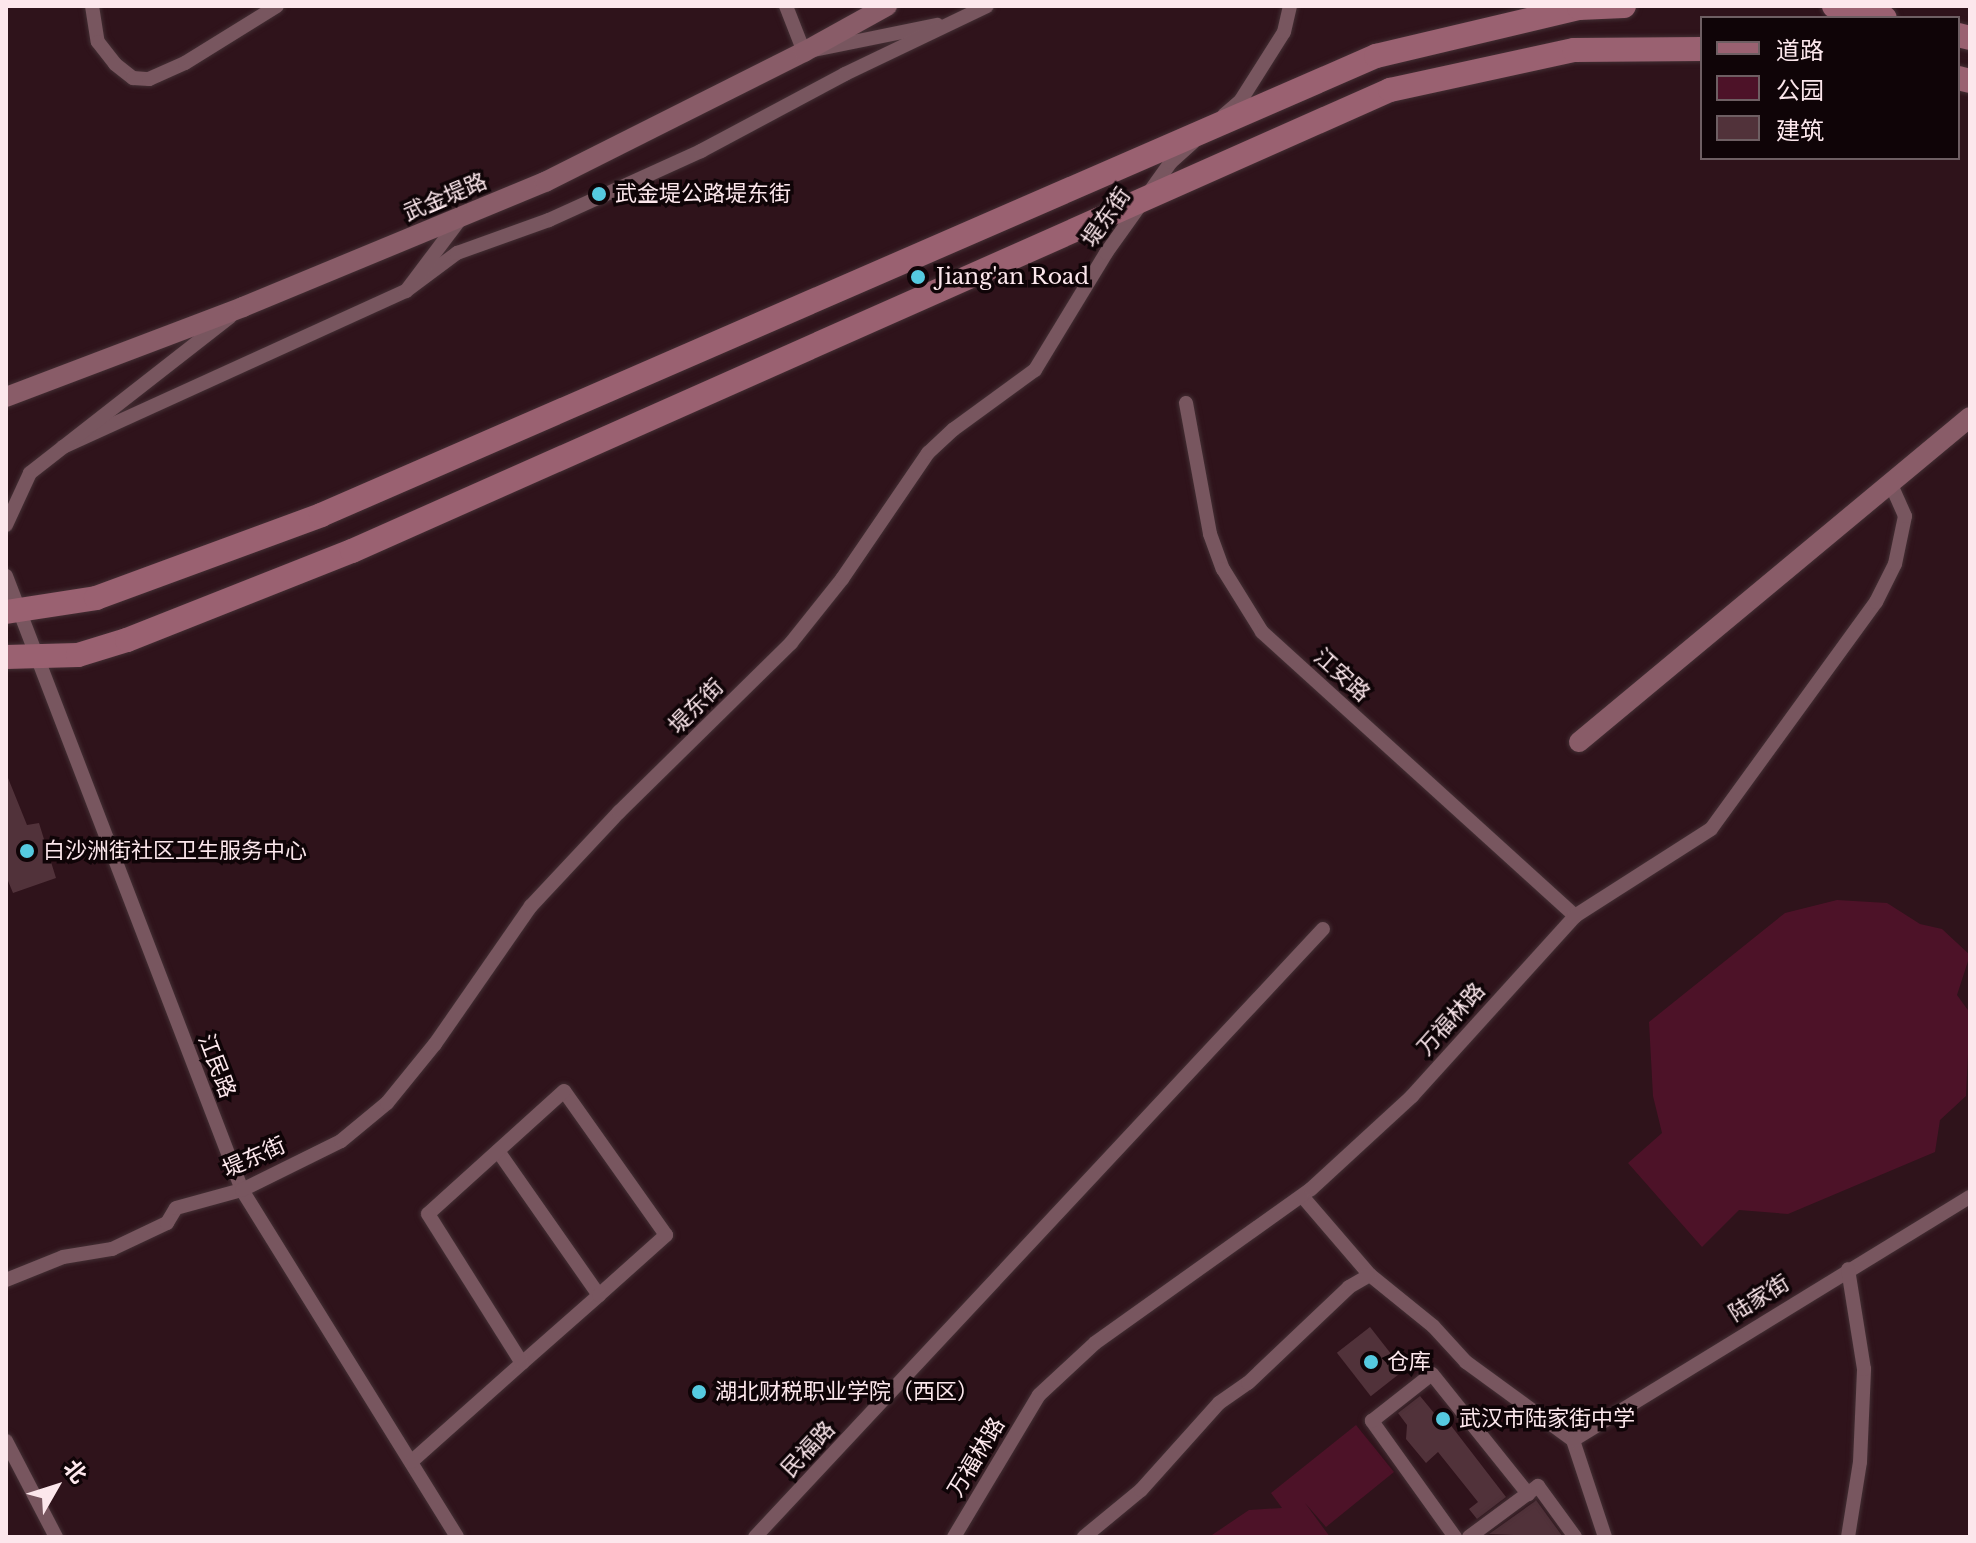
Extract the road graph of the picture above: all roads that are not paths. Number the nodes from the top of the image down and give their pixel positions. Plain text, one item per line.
1 (92, 6) edge
2 (277, 6) edge
3 (786, 6) edge
4 (887, 6) edge
5 (987, 6) edge
6 (1290, 6) edge
7 (1624, 6) edge
8 (1834, 6) edge
9 (1876, 16) edge
10 (960, 20) junction
11 (1700, 49) edge
12 (804, 52) junction
13 (1208, 130) junction
14 (1144, 199) junction
15 (462, 216) junction
16 (406, 291) junction
17 (243, 307) junction
18 (6, 397) edge
19 (1186, 403) dead end
20 (1970, 417) edge
21 (63, 447) junction
22 (1891, 484) junction
23 (6, 525) edge
24 (6, 576) edge
25 (12, 612) edge
26 (36, 656) junction
27 (6, 657) edge
28 (1579, 742) dead end
29 (1575, 916) junction
30 (1323, 929) dead end
31 (498, 1151) junction
32 (242, 1190) junction
33 (1302, 1196) junction
34 (1970, 1197) edge
35 (1848, 1269) junction
36 (1370, 1275) junction
37 (6, 1280) edge
38 (599, 1295) junction
39 (522, 1363) junction
40 (1573, 1440) junction
41 (6, 1441) edge
42 (411, 1462) junction
43 (1528, 1494) junction
44 (56, 1537) edge
45 (457, 1537) edge
46 (755, 1537) edge
47 (954, 1537) edge
48 (1084, 1537) edge
49 (1455, 1537) edge
50 (1469, 1537) edge
51 (1575, 1537) edge
52 (1605, 1537) edge
53 (1848, 1537) edge

1 - 2 street
3 - 12 street
4 - 12 street, 武金堤路
5 - 10 street
6 - 13 street, 堤东街
7 - 13 main road
8 - 9 main road
10 - 12 street
10 - 16 street
11 - 14 main road
12 - 15 street, 武金堤路
13 - 14 street, 堤东街
13 - 25 main road
14 - 26 main road
14 - 32 street, 堤东街
15 - 16 street
15 - 17 street, 武金堤路
16 - 21 street
17 - 18 street, 武金堤路
17 - 21 street
19 - 29 street, 江安路
20 - 22 street
21 - 23 street
22 - 28 street
22 - 29 street, 万福林路
24 - 25 street, 江民路
25 - 26 street, 江民路
26 - 27 main road
26 - 32 street, 江民路
29 - 33 street, 万福林路
30 - 46 street, 民福路
31 - 38 street
31 - 38 street
31 - 39 street
32 - 37 street, 堤东街
32 - 42 street, 江民路
33 - 36 street
33 - 47 street, 万福林路
34 - 35 street, 陆家街
35 - 40 street, 陆家街
35 - 53 street
36 - 40 street
36 - 48 street
38 - 39 street
39 - 42 street
40 - 52 street
41 - 44 street
42 - 45 street, 江民路
43 - 49 street
43 - 50 street
43 - 51 street

